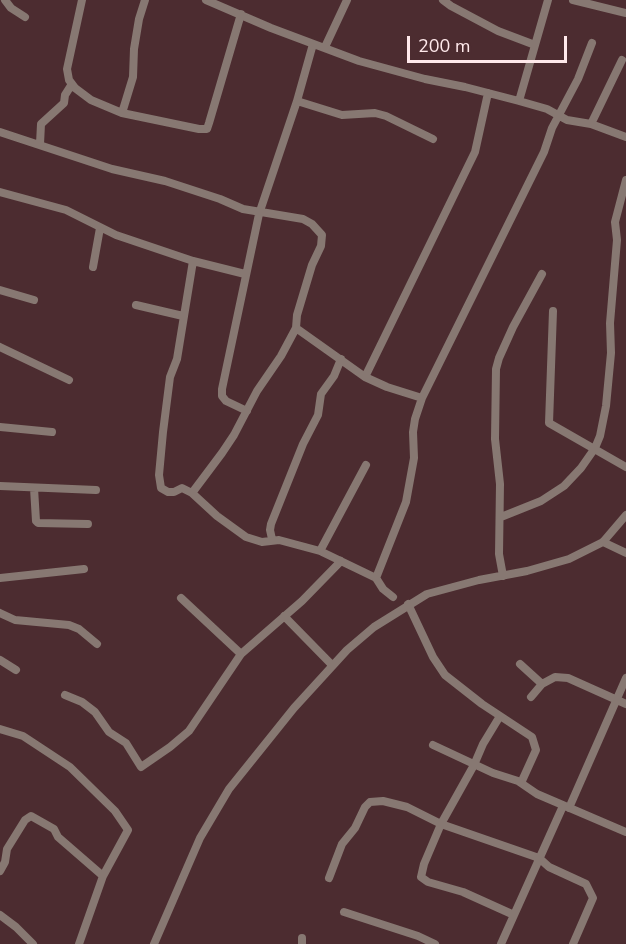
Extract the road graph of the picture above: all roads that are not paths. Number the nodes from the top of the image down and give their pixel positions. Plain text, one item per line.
1 (5, 0) edge
2 (145, 0) edge
3 (206, 0) edge
4 (347, 0) edge
5 (443, 0) edge
6 (548, 0) edge
7 (573, 0) edge
8 (79, 2) edge
9 (626, 13) edge
10 (241, 14) junction
11 (25, 17) dead end
12 (592, 43) dead end
13 (314, 44) junction
14 (535, 45) junction
15 (325, 47) junction
16 (622, 60) dead end
17 (72, 84) junction
18 (488, 93) junction
19 (297, 100) junction
20 (519, 101) junction
21 (122, 113) junction
22 (558, 115) junction
23 (591, 124) junction
24 (0, 132) edge
25 (626, 137) edge
26 (433, 139) dead end
27 (40, 144) junction
28 (626, 180) edge
29 (0, 192) edge
30 (259, 214) junction
31 (100, 228) junction
32 (193, 261) junction
33 (93, 267) dead end
34 (246, 274) junction
35 (542, 274) dead end
36 (0, 290) edge
37 (34, 300) dead end
38 (136, 305) dead end
39 (553, 311) dead end
40 (183, 316) junction
41 (296, 328) junction
42 (0, 347) edge
43 (341, 359) junction
44 (365, 377) junction
45 (69, 380) dead end
46 (422, 398) junction
47 (247, 411) junction
48 (0, 427) edge
49 (52, 432) dead end
50 (595, 448) junction
51 (366, 465) dead end
52 (626, 467) edge
53 (0, 486) edge
54 (34, 488) junction
55 (96, 490) dead end
56 (192, 493) junction
57 (626, 515) edge
58 (501, 517) junction
59 (88, 524) dead end
60 (272, 539) junction
61 (603, 542) junction
62 (320, 551) junction
63 (626, 553) edge
64 (341, 561) junction
65 (84, 569) dead end
66 (502, 576) junction
67 (0, 578) edge
68 (376, 578) junction
69 (393, 597) dead end
70 (181, 598) dead end
71 (408, 604) junction
72 (0, 613) edge
73 (284, 616) junction
74 (97, 644) dead end
75 (241, 654) junction
76 (0, 660) edge
77 (520, 664) dead end
78 (332, 665) junction
79 (16, 670) dead end
80 (626, 678) edge
81 (542, 684) junction
82 (65, 695) dead end
83 (531, 697) dead end
84 (617, 699) junction
85 (626, 704) edge
86 (500, 716) junction
87 (0, 729) edge
88 (433, 745) dead end
89 (474, 765) junction
90 (521, 783) junction
91 (566, 807) junction
92 (441, 824) junction
93 (626, 832) edge
94 (539, 858) junction
95 (0, 871) edge
96 (104, 876) junction
97 (329, 879) dead end
98 (344, 912) dead end
99 (0, 915) edge
100 (514, 915) junction
101 (574, 942) edge
102 (33, 944) edge
103 (79, 944) edge
104 (154, 944) edge
105 (435, 944) edge
106 (501, 944) edge
107 (585, 944) edge

1 - 11 street
2 - 21 street
3 - 10 street
4 - 15 street
5 - 14 street
6 - 14 street
7 - 9 street
8 - 17 street
10 - 13 street
10 - 21 street
12 - 22 street
13 - 15 street
13 - 19 street
14 - 20 street
15 - 18 street
16 - 23 street
17 - 21 street
17 - 27 street
18 - 20 street
18 - 44 street
19 - 26 street
19 - 30 street
20 - 22 street
22 - 23 street
22 - 46 street
23 - 25 street
24 - 27 street
27 - 30 street
28 - 50 street
29 - 31 street
30 - 34 street
30 - 41 street
31 - 32 street
31 - 33 street
32 - 34 street
32 - 40 street
34 - 47 street
35 - 58 street
36 - 37 street
38 - 40 street
39 - 50 street
40 - 56 street
41 - 43 street
41 - 47 street
42 - 45 street
43 - 44 street
43 - 60 street
44 - 46 street
46 - 68 street
47 - 56 street
48 - 49 street
50 - 52 street
50 - 58 street
51 - 62 street
53 - 54 street
54 - 55 street
54 - 59 street
56 - 60 street
57 - 61 street
58 - 66 street
60 - 62 street
61 - 63 street
61 - 66 street
62 - 64 street
64 - 68 street
64 - 73 street
65 - 67 street
66 - 71 street
68 - 69 street
70 - 75 street
71 - 78 street
71 - 86 street
72 - 74 street
73 - 75 street
73 - 78 street
75 - 82 street
76 - 79 street
77 - 81 street
78 - 104 street
80 - 84 street
81 - 83 street
81 - 84 street
84 - 85 street
84 - 91 street
86 - 89 street
86 - 90 street
87 - 96 street
88 - 89 street
89 - 90 street
89 - 92 street
90 - 91 street
91 - 93 street
91 - 94 street
92 - 94 street
92 - 97 street
92 - 100 street
94 - 100 street
94 - 101 street
95 - 96 street
96 - 103 street
98 - 105 street
99 - 102 street
100 - 106 street
101 - 107 street

